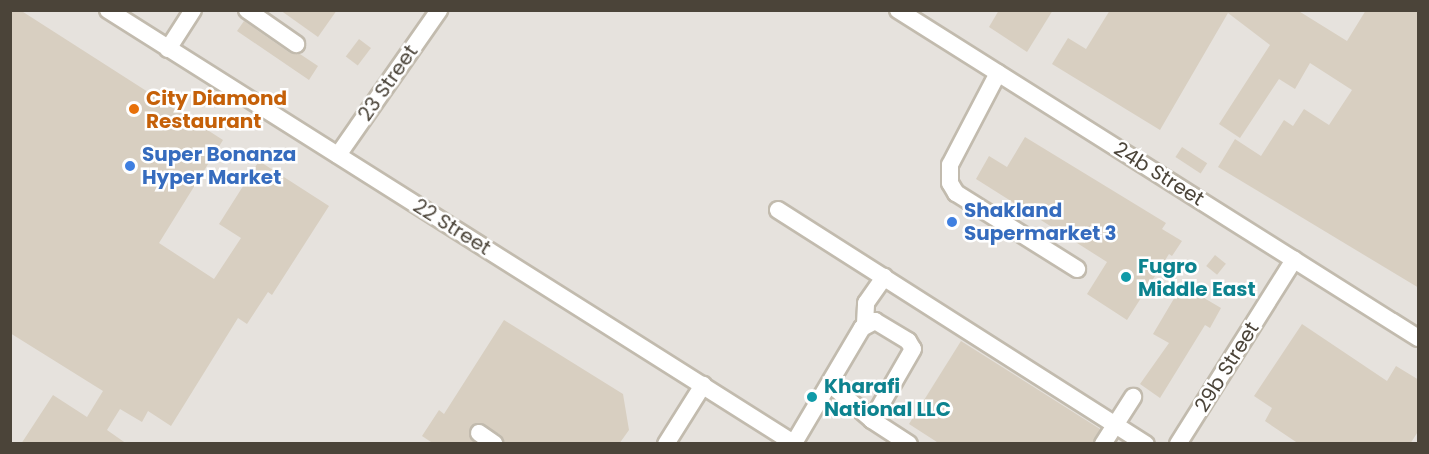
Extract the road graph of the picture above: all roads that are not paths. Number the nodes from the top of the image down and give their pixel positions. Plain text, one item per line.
1 (108, 10) edge
2 (194, 10) edge
3 (247, 10) edge
4 (439, 10) edge
5 (898, 10) edge
6 (296, 44) dead end
7 (168, 48) junction
8 (998, 73) junction
9 (338, 155) junction
10 (778, 210) dead end
11 (1294, 260) junction
12 (1077, 269) dead end
13 (884, 277) junction
14 (866, 324) junction
15 (1419, 338) edge
16 (830, 384) junction
17 (703, 385) junction
18 (1133, 397) dead end
19 (872, 420) junction
20 (1115, 424) junction
21 (479, 433) dead end
22 (795, 443) edge
23 (495, 444) edge
24 (666, 444) edge
25 (909, 444) edge
26 (1102, 444) edge
27 (1146, 444) edge
28 (1178, 444) edge

1 - 7 street, 22 Street
2 - 7 street
3 - 6 street
4 - 9 street, 23 Street
5 - 8 street, 24b Street
7 - 9 street, 22 Street
8 - 11 street, 24b Street
8 - 12 street
9 - 17 street, 22 Street
10 - 13 street
11 - 15 street, 24b Street
11 - 28 street, 29b Street
13 - 14 street
13 - 20 street
14 - 16 street
14 - 19 street
16 - 19 street
16 - 22 street
17 - 22 street, 22 Street
17 - 24 street
18 - 20 street
19 - 25 street
20 - 26 street
20 - 27 street
21 - 23 street

